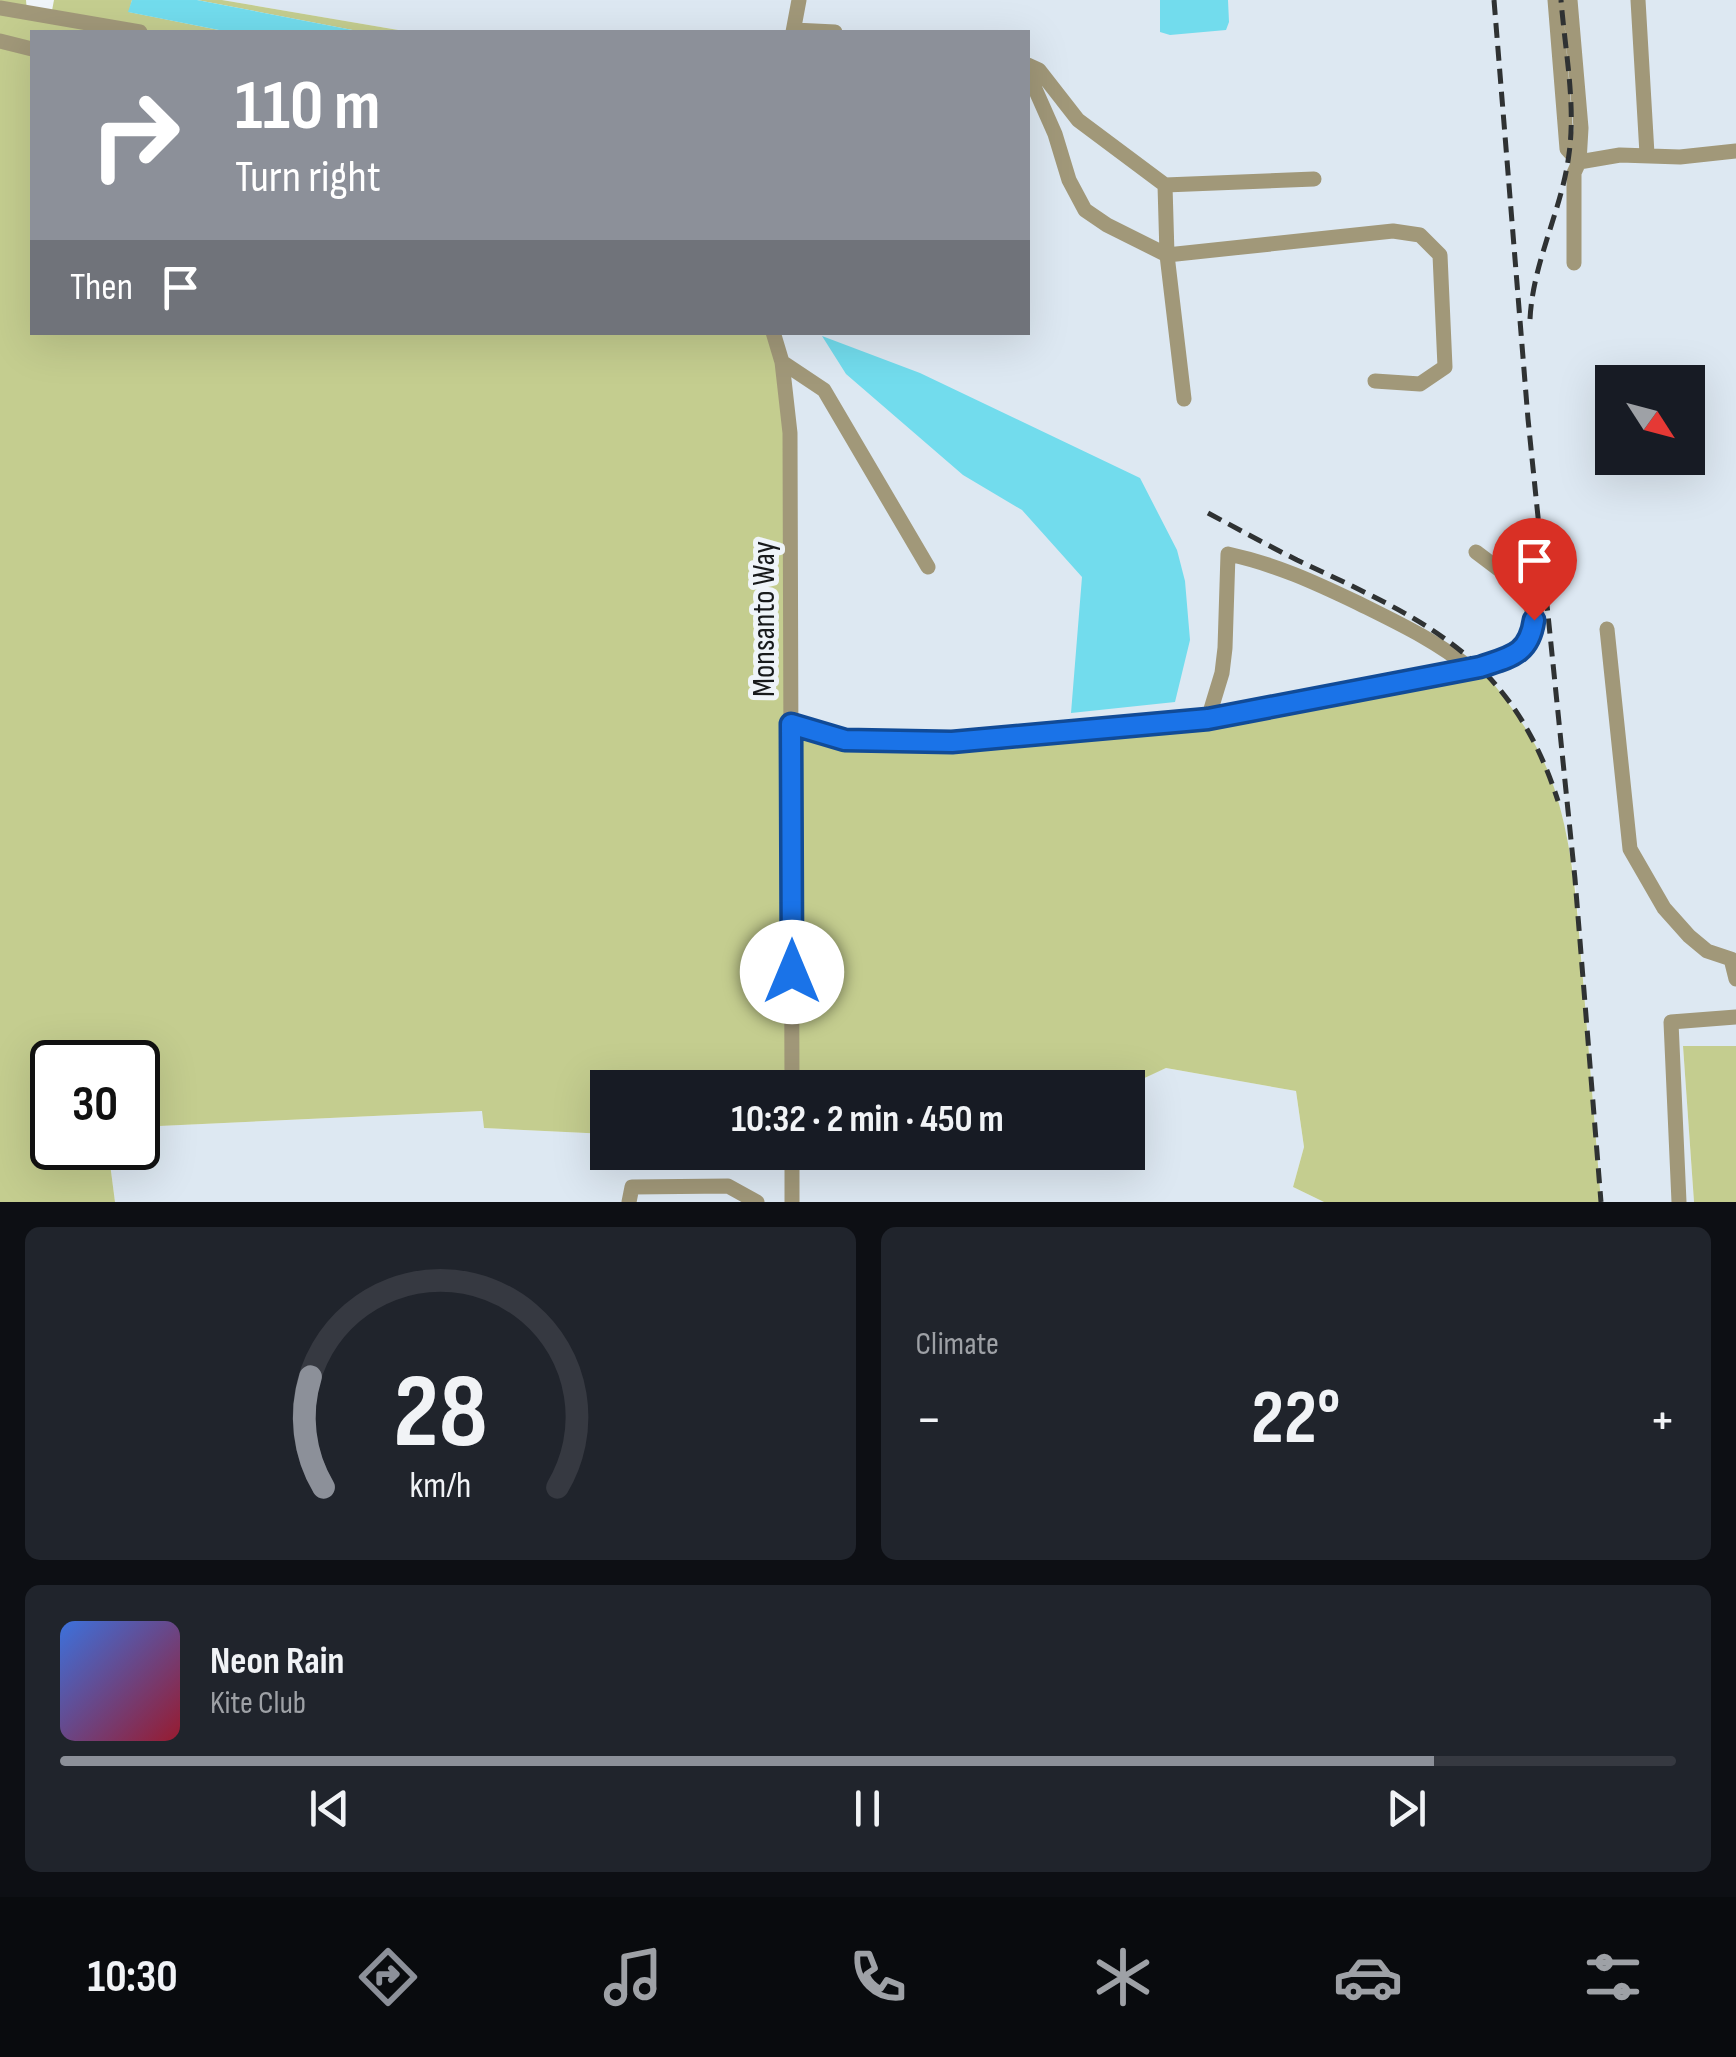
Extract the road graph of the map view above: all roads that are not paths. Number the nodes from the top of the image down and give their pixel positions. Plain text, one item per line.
1 (799, 0) edge
2 (1555, 0) edge
3 (1570, 0) edge
4 (1638, 0) edge
5 (26, 6) edge
6 (0, 8) edge
7 (131, 30) edge
8 (793, 30) edge
9 (0, 41) edge
10 (30, 48) edge
11 (1030, 66) edge
12 (1030, 78) edge
13 (1736, 152) edge
14 (1648, 154) junction
15 (1578, 162) junction
16 (1314, 179) dead end
17 (1165, 185) junction
18 (1167, 254) junction
19 (1574, 264) dead end
20 (775, 335) edge
21 (782, 362) junction
22 (1375, 380) dead end
23 (1184, 399) dead end
24 (1476, 552) dead end
25 (928, 567) dead end
26 (1608, 629) dead end
27 (1471, 669) junction
28 (1208, 719) junction
29 (791, 724) junction
30 (1734, 959) edge
31 (1736, 979) edge
32 (1736, 1018) edge
33 (792, 1070) edge
34 (792, 1170) edge
35 (629, 1202) edge
36 (757, 1202) edge
37 (792, 1202) edge
38 (1679, 1202) edge

1 - 8 street
2 - 15 street
3 - 15 street
4 - 14 street
5 - 6 street
5 - 7 street
9 - 10 street
11 - 17 street
12 - 18 street
13 - 14 street
14 - 15 street
15 - 19 street
16 - 17 street
17 - 18 street
18 - 22 street
18 - 23 street
20 - 21 street, Monsanto Way
21 - 25 street
21 - 29 street, Monsanto Way
24 - 27 street
26 - 30 street
27 - 28 street
27 - 28 street
28 - 29 street
29 - 33 street, Monsanto Way
30 - 31 street
32 - 38 street
34 - 37 street
35 - 36 street

